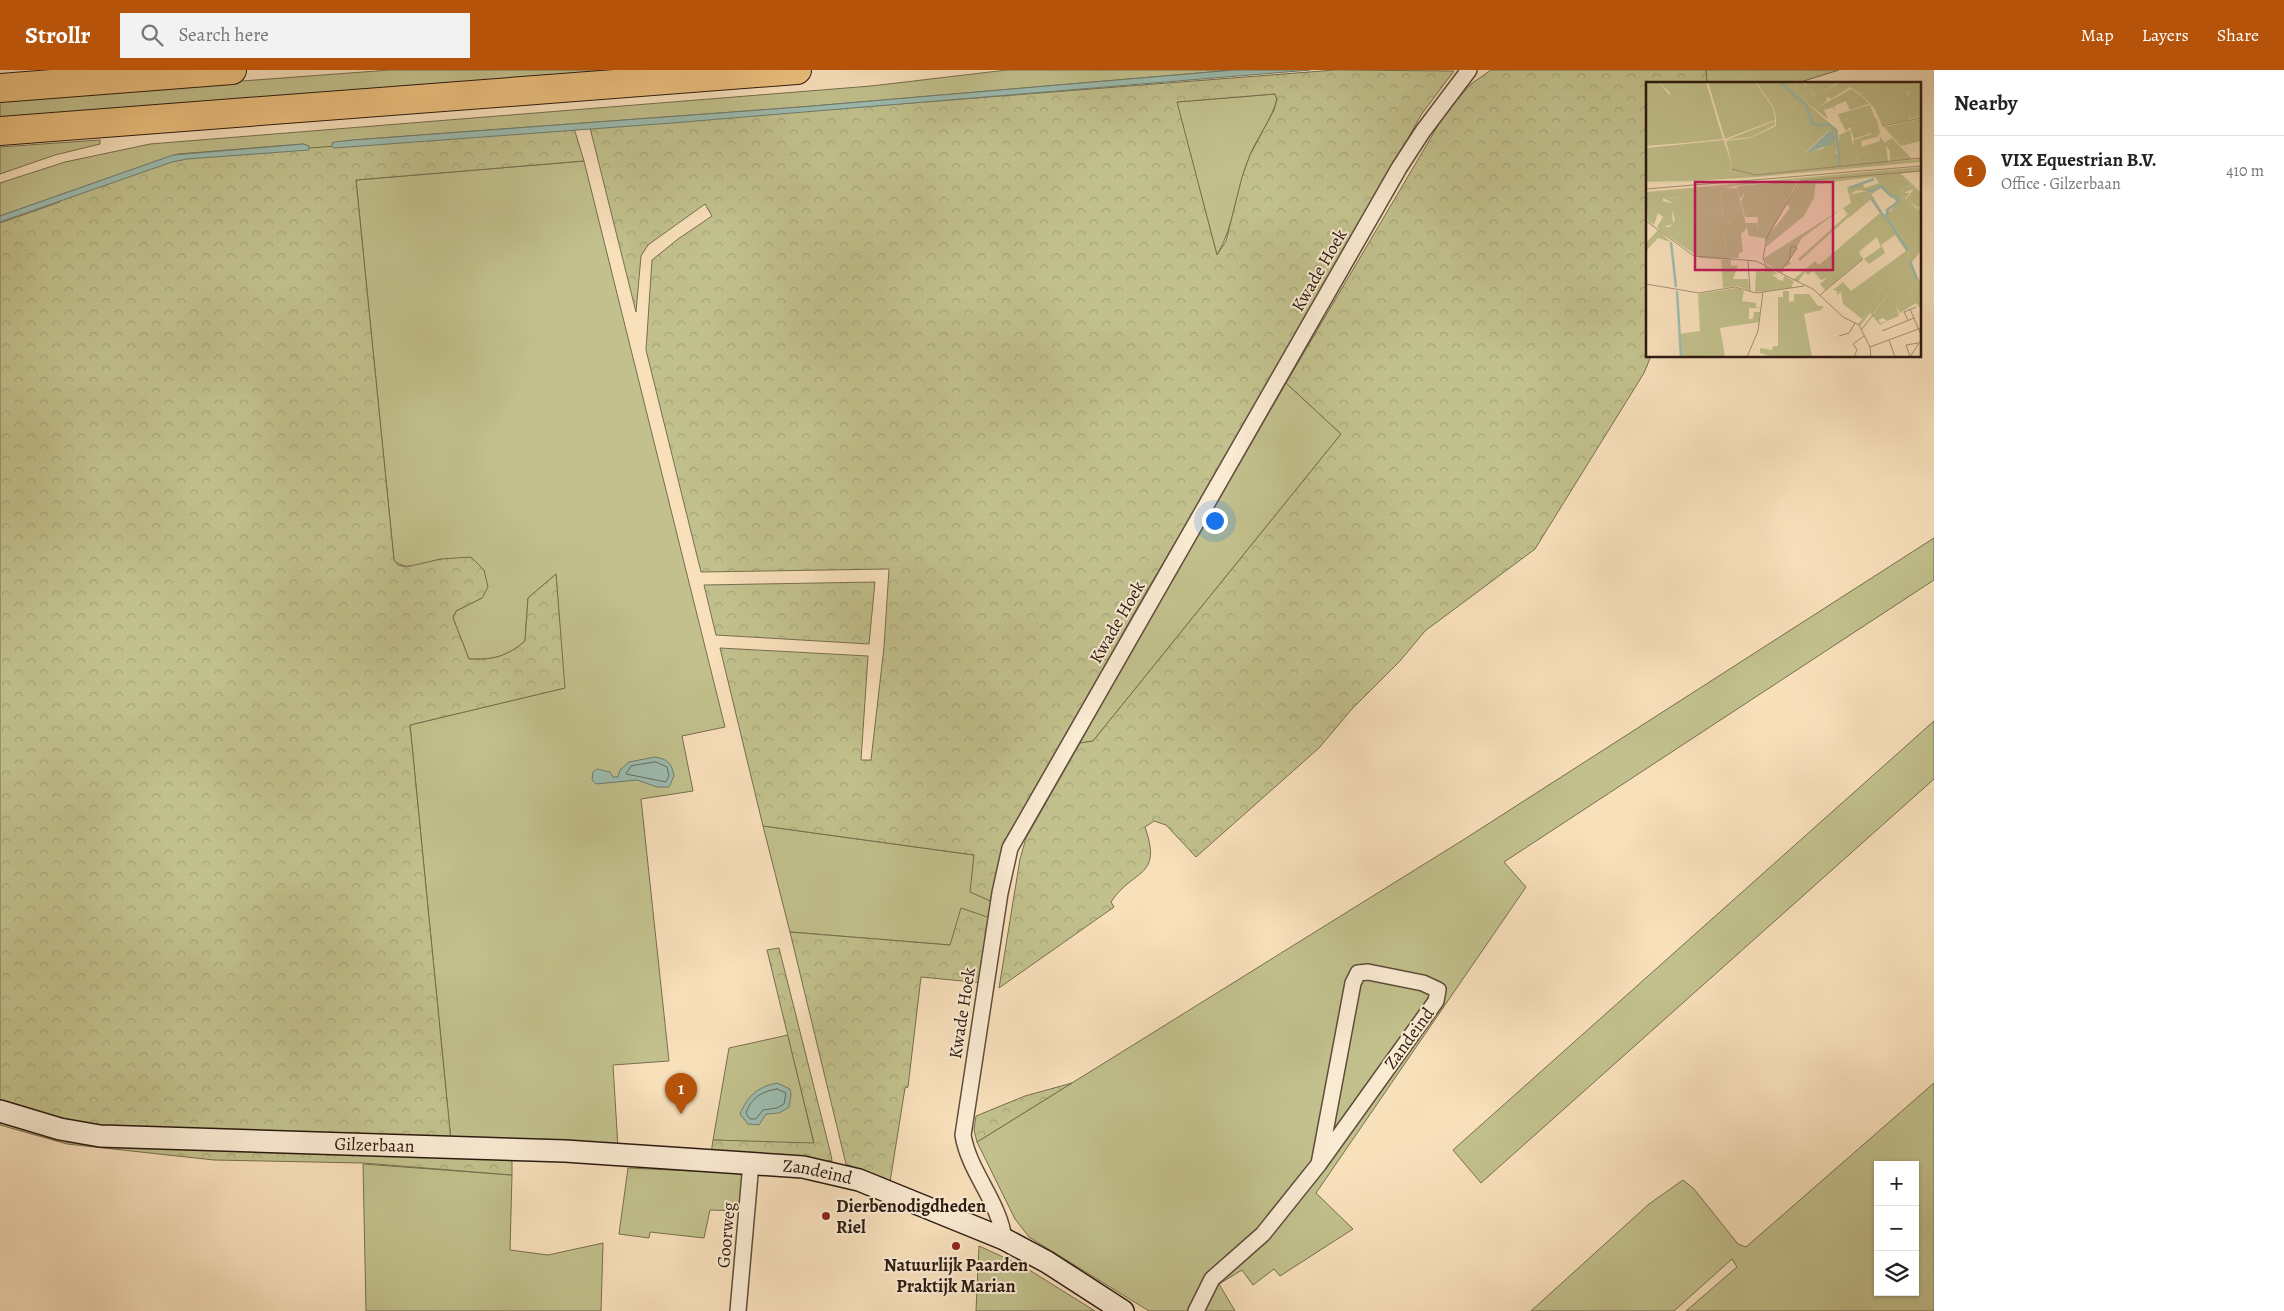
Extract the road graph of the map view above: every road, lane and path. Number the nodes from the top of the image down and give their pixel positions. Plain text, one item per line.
1 (232, 70) edge
2 (796, 70) edge
3 (1469, 70) edge
4 (0, 88) edge
5 (0, 131) edge
6 (0, 1111) edge
7 (751, 1163) junction
8 (1319, 1164) junction
9 (1004, 1239) junction
10 (738, 1311) edge
11 (1123, 1311) edge
12 (1196, 1311) edge

1 - 4 highway
2 - 5 highway
3 - 9 street, Kwade Hoek
6 - 7 street, Gilzerbaan
7 - 9 street, Zandeind
7 - 10 street, Goorweg
8 - 8 street, Zandeind
8 - 12 street, Zandeind
9 - 11 street, Zandeind

